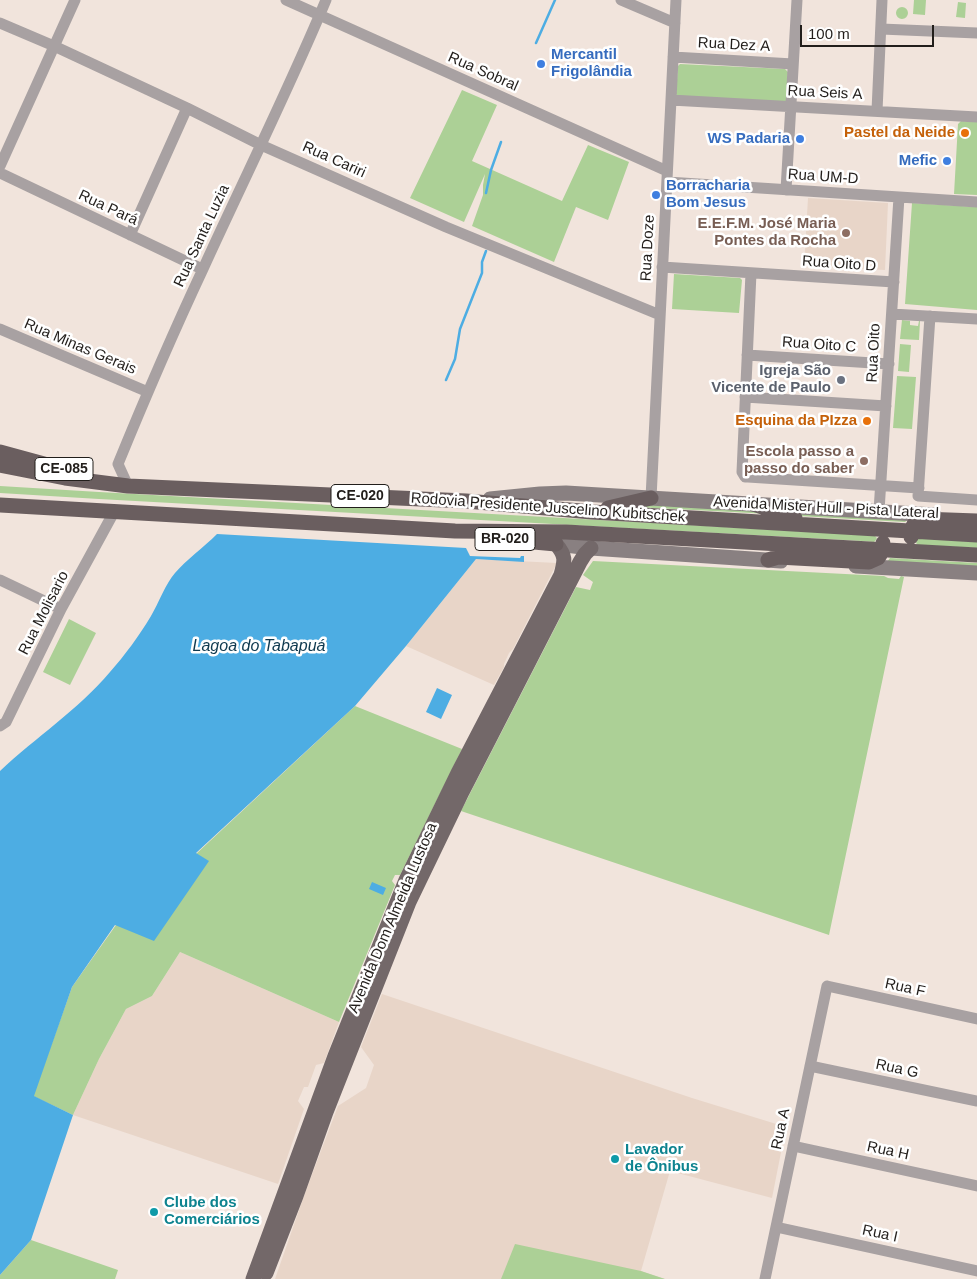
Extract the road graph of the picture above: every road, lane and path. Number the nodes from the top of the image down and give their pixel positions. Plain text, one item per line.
1 (75, 0) edge
2 (286, 0) edge
3 (326, 0) edge
4 (621, 0) edge
5 (676, 0) edge
6 (797, 0) edge
7 (882, 0) edge
8 (320, 15) junction
9 (0, 23) edge
10 (675, 23) junction
11 (881, 29) junction
12 (977, 33) edge
13 (54, 46) junction
14 (673, 57) junction
15 (793, 64) junction
16 (671, 100) junction
17 (791, 106) junction
18 (187, 108) junction
19 (877, 111) junction
20 (977, 117) edge
21 (262, 145) junction
22 (0, 166) edge
23 (0, 173) edge
24 (667, 177) junction
25 (786, 190) junction
26 (899, 197) junction
27 (977, 202) edge
28 (130, 235) junction
29 (662, 268) junction
30 (202, 269) junction
31 (751, 273) junction
32 (894, 282) junction
33 (892, 314) junction
34 (660, 315) junction
35 (930, 316) junction
36 (977, 319) edge
37 (0, 329) edge
38 (747, 355) junction
39 (889, 364) junction
40 (148, 392) junction
41 (745, 397) junction
42 (886, 406) junction
43 (0, 452) edge
44 (0, 465) edge
45 (881, 485) junction
46 (128, 486) junction
47 (919, 488) junction
48 (651, 498) junction
49 (977, 500) edge
50 (466, 501) junction
51 (753, 504) junction
52 (0, 505) edge
53 (879, 511) junction
54 (114, 512) junction
55 (592, 512) junction
56 (977, 519) edge
57 (816, 524) junction
58 (884, 529) junction
59 (911, 530) junction
60 (455, 531) junction
61 (977, 535) edge
62 (556, 544) junction
63 (591, 548) junction
64 (883, 550) junction
65 (910, 551) junction
66 (977, 555) edge
67 (768, 560) junction
68 (977, 573) edge
69 (566, 577) junction
70 (0, 580) edge
71 (62, 609) junction
72 (0, 726) edge
73 (827, 986) joint
74 (977, 1019) edge
75 (810, 1066) junction
76 (977, 1101) edge
77 (321, 1110) junction
78 (793, 1146) junction
79 (977, 1186) edge
80 (776, 1227) junction
81 (977, 1271) edge
82 (253, 1279) edge
83 (264, 1279) edge
84 (765, 1279) edge

1 - 13 street
2 - 8 street, Rua Sobral
3 - 8 street, Rua Santa Luzia
4 - 10 street
5 - 10 street, Rua Doze
6 - 15 street
7 - 11 street
8 - 21 street, Rua Santa Luzia
8 - 24 street, Rua Sobral
9 - 13 street, Rua Cariri
10 - 14 street, Rua Doze
11 - 12 street
11 - 19 street
13 - 18 street, Rua Cariri
13 - 22 street
14 - 15 street, Rua Dez A
14 - 16 street, Rua Doze
15 - 17 street
16 - 17 street, Rua Seis A
16 - 24 street, Rua Doze
17 - 19 street, Rua Seis A
17 - 25 street
18 - 21 street, Rua Cariri
18 - 28 street
19 - 20 street, Rua Seis A
21 - 30 street, Rua Santa Luzia
21 - 34 street, Rua Cariri
23 - 28 street, Rua Pará
24 - 25 street, Rua UM-D
24 - 29 street, Rua Doze
25 - 26 street, Rua UM-D
26 - 27 street, Rua UM-D
26 - 32 street, Rua Oito
28 - 30 street, Rua Pará
29 - 31 street, Rua Oito D
29 - 34 street, Rua Doze
30 - 40 street, Rua Santa Luzia
31 - 32 street, Rua Oito D
31 - 38 street
32 - 33 street, Rua Oito
33 - 35 street
33 - 39 street, Rua Oito
34 - 48 street, Rua Doze
35 - 36 street
35 - 47 street
37 - 40 street, Rua Minas Gerais
38 - 39 street, Rua Oito C
38 - 41 street
39 - 42 street, Rua Oito
40 - 46 street, Rua Santa Luzia
41 - 42 street
41 - 45 street
42 - 45 street, Rua Oito
43 - 46 highway, CE-085
44 - 46 highway, Rodovia Presidente Juscelino Kubitschek / CE-020
45 - 47 street
45 - 53 street, Rua Oito
46 - 50 highway, Rodovia Presidente Juscelino Kubitschek / CE-020
47 - 49 street
48 - 50 main road, Avenida Mister Hull - Pista Lateral
48 - 51 main road, Avenida Mister Hull - Pista Lateral
48 - 55 highway
50 - 55 highway, Rodovia Presidente Juscelino Kubitschek / CE-020
51 - 53 main road, Avenida Mister Hull - Pista Lateral
51 - 57 highway
52 - 54 highway, Rodovia Presidente Juscelino Kubitschek / CE-020
53 - 56 main road, Avenida Mister Hull - Pista Lateral
54 - 60 highway, Rodovia Presidente Juscelino Kubitschek / CE-020
54 - 71 street, Rua Molisario
55 - 57 highway, Rodovia Presidente Juscelino Kubitschek / CE-020
56 - 59 highway
57 - 58 highway, Rodovia Presidente Juscelino Kubitschek / CE-020
58 - 59 highway, Rodovia Presidente Juscelino Kubitschek / CE-020
58 - 64 highway
59 - 61 highway, Rodovia Presidente Juscelino Kubitschek / CE-020
59 - 65 highway
60 - 62 highway, BR-020
60 - 64 highway, Rodovia Presidente Juscelino Kubitschek / CE-020
62 - 63 main road, BR-020
62 - 69 main road, Avenida Dom Almeida Lustosa
63 - 67 main road, BR-020
63 - 69 main road, Avenida Dom Almeida Lustosa
64 - 65 highway, Rodovia Presidente Juscelino Kubitschek / CE-020
64 - 67 highway
65 - 66 highway, Rodovia Presidente Juscelino Kubitschek / CE-020
67 - 68 main road, BR-020
69 - 77 main road, Avenida Dom Almeida Lustosa
70 - 71 street
71 - 72 street, Rua Molisario
73 - 74 street, Rua F
73 - 75 street, Rua A
75 - 76 street, Rua G
75 - 78 street, Rua A
77 - 82 main road, Avenida Dom Almeida Lustosa
77 - 83 main road, Avenida Dom Almeida Lustosa
78 - 79 street, Rua H
78 - 80 street, Rua A
80 - 81 street, Rua I
80 - 84 street, Rua A

